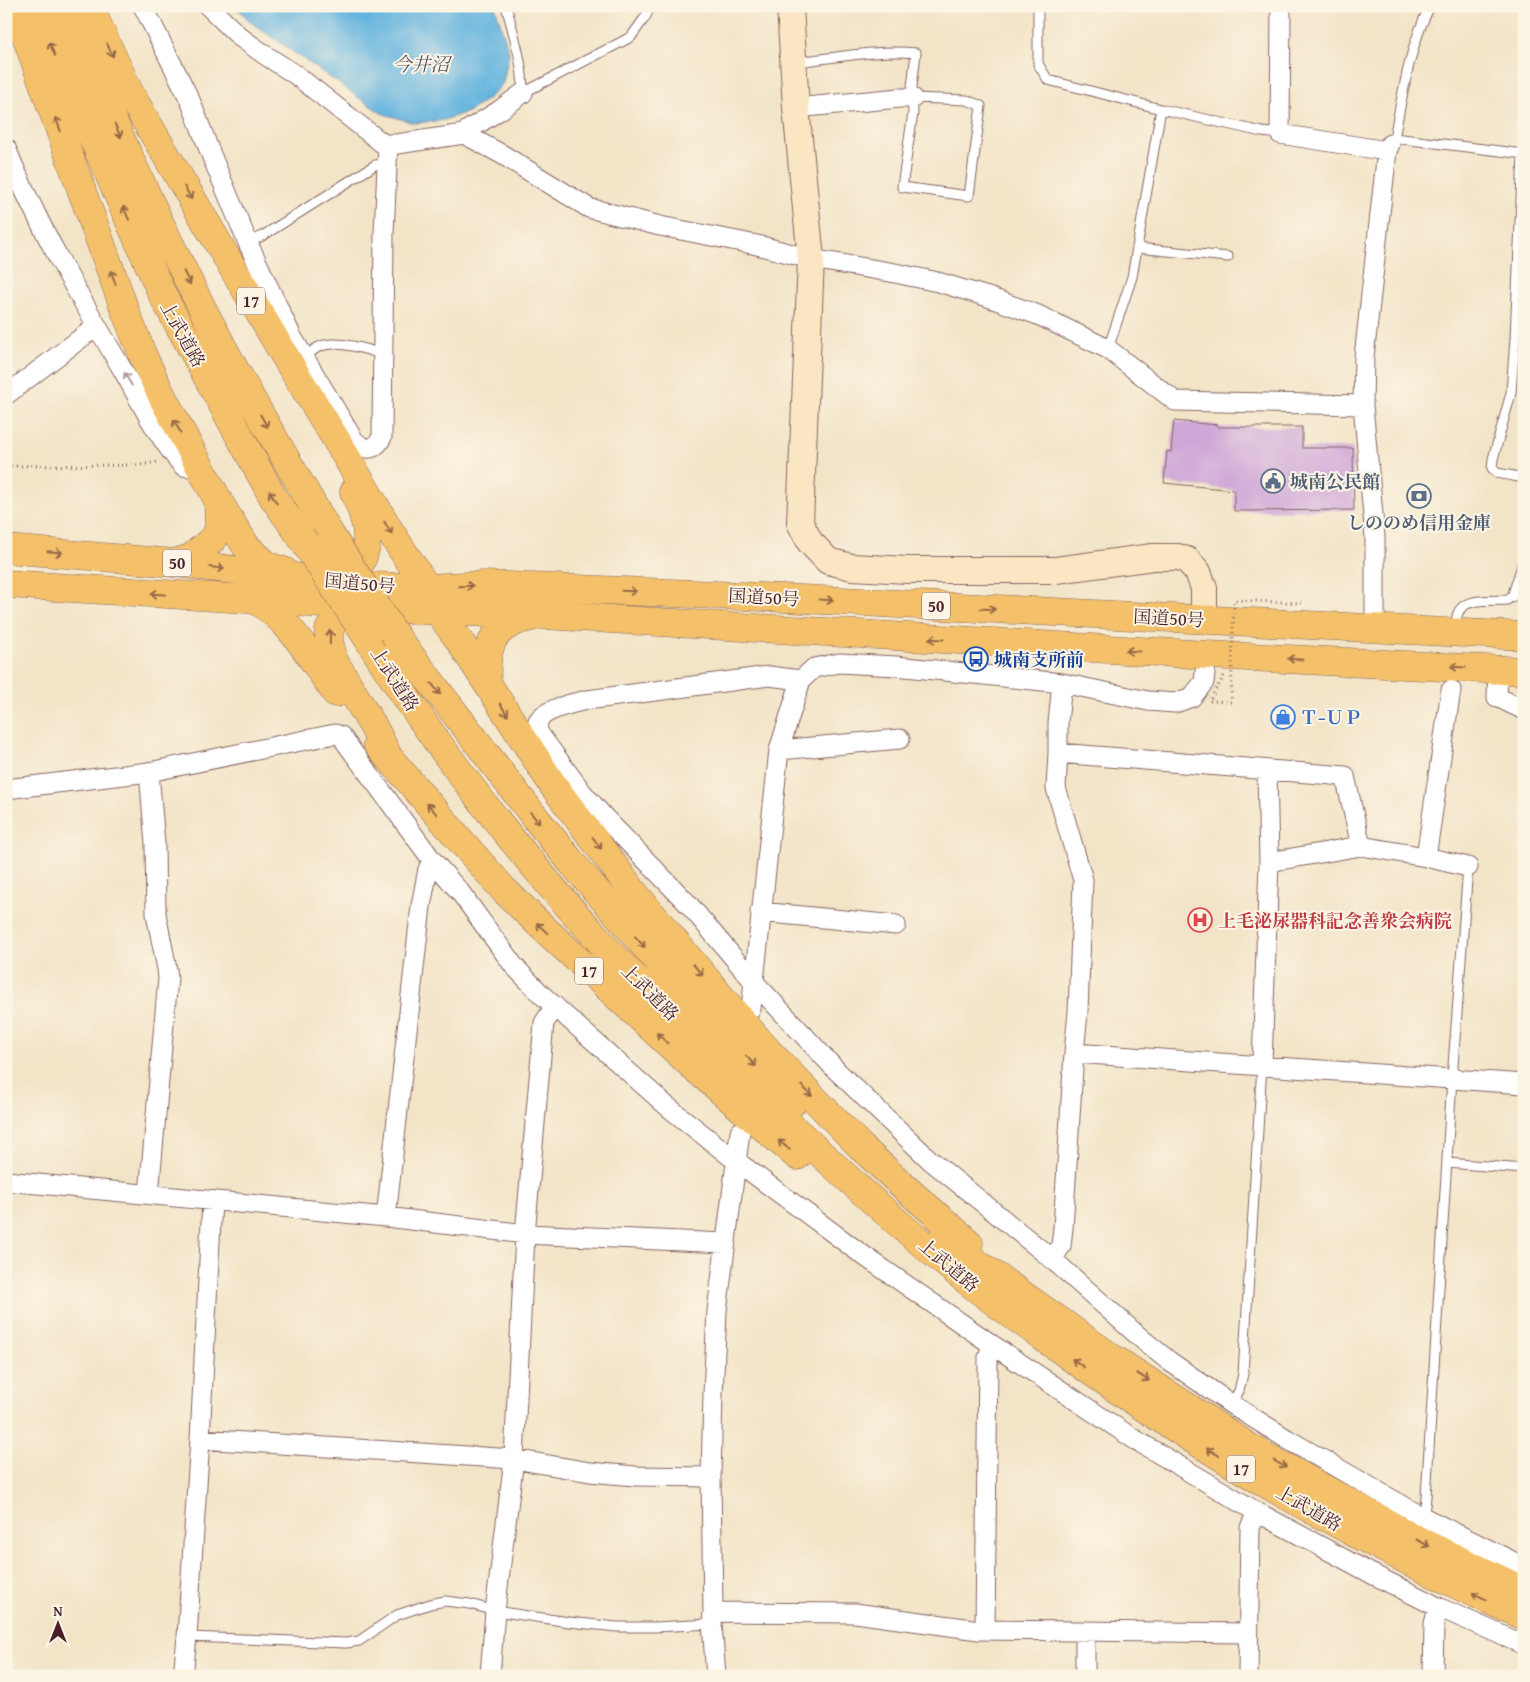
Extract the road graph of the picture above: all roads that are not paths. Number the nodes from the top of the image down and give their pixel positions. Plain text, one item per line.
1 (15, 6) edge
2 (34, 6) edge
3 (63, 6) edge
4 (89, 6) edge
5 (143, 6) edge
6 (208, 6) edge
7 (506, 6) edge
8 (650, 6) edge
9 (790, 6) edge
10 (1038, 6) edge
11 (1281, 6) edge
12 (1430, 6) edge
13 (793, 63) junction
14 (522, 93) junction
15 (913, 98) junction
16 (796, 108) junction
17 (1161, 109) junction
18 (464, 134) junction
19 (1280, 134) junction
20 (388, 144) junction
21 (1390, 145) junction
22 (6, 148) edge
23 (1523, 154) edge
24 (387, 164) junction
25 (248, 243) junction
26 (1138, 248) junction
27 (1228, 257) dead end
28 (811, 259) junction
29 (97, 326) junction
30 (1108, 349) junction
31 (384, 355) junction
32 (298, 363) junction
33 (6, 395) edge
34 (1363, 406) junction
35 (334, 436) junction
36 (197, 462) junction
37 (1524, 478) edge
38 (218, 500) junction
39 (6, 549) edge
40 (1524, 557) edge
41 (174, 562) junction
42 (305, 578) junction
43 (6, 584) edge
44 (346, 595) junction
45 (433, 599) junction
46 (255, 600) junction
47 (543, 615) junction
48 (1204, 620) junction
49 (1375, 628) junction
50 (1456, 633) junction
51 (1524, 636) edge
52 (1216, 666) junction
53 (1511, 670) edge
54 (801, 680) junction
55 (487, 683) junction
56 (1062, 683) junction
57 (1451, 690) dead end
58 (1524, 710) edge
59 (900, 739) dead end
60 (779, 750) junction
61 (1058, 753) junction
62 (389, 758) junction
63 (1267, 770) junction
64 (149, 772) junction
65 (6, 789) edge
66 (1361, 846) junction
67 (1426, 857) junction
68 (432, 860) junction
69 (1270, 862) junction
70 (1468, 867) joint
71 (760, 912) junction
72 (896, 925) dead end
73 (754, 982) junction
74 (555, 1006) junction
75 (751, 1009) dead end
76 (1074, 1053) junction
77 (1262, 1066) junction
78 (1452, 1079) junction
79 (1524, 1084) edge
80 (740, 1132) dead end
81 (735, 1160) junction
82 (1447, 1163) junction
83 (1524, 1168) edge
84 (6, 1181) edge
85 (148, 1194) junction
86 (212, 1202) junction
87 (386, 1217) junction
88 (525, 1234) junction
89 (725, 1242) junction
90 (1052, 1259) junction
91 (977, 1289) junction
92 (1045, 1310) junction
93 (994, 1346) junction
94 (1231, 1404) junction
95 (200, 1440) junction
96 (514, 1459) junction
97 (711, 1477) junction
98 (1257, 1512) junction
99 (1421, 1516) junction
100 (1524, 1567) edge
101 (1524, 1591) edge
102 (1438, 1607) junction
103 (495, 1611) junction
104 (1524, 1616) edge
105 (713, 1618) junction
106 (984, 1630) junction
107 (1085, 1632) junction
108 (1248, 1632) junction
109 (187, 1637) junction
110 (1524, 1646) edge
111 (183, 1676) edge
112 (490, 1676) edge
113 (716, 1676) edge
114 (1085, 1676) edge
115 (1248, 1676) edge
116 (1434, 1676) edge

36 -> 1 highway
91 -> 2 highway, 上武道路 / 17, bridge
3 -> 92 highway, 上武道路 / 17, bridge
4 -> 32 highway, 17
5 - 25 street
6 - 20 street
7 - 14 lane
8 - 14 lane
9 - 13 street
10 - 17 lane
11 - 19 street
12 - 21 lane
13 - 15 lane
13 - 16 street
14 - 18 street
15 - 15 lane
15 - 16 street
16 - 28 street
17 - 19 lane
17 - 26 lane
18 - 20 street
18 - 28 street
19 - 21 street
20 - 24 street
21 - 23 lane
21 - 34 street
22 - 29 street
23 - 37 lane
24 - 25 lane
24 - 31 street
25 - 32 street
26 - 27 lane
26 - 30 lane
28 - 30 street
28 - 48 street
29 - 33 street
36 -> 29 street
30 - 34 street
31 - 32 lane
31 - 32 street
32 - 35 highway, 17
34 - 49 street
35 - 44 highway
35 -> 45 highway, 17
36 - 38 highway
38 - 41 highway
38 - 42 highway
39 -> 41 highway, 国道50号 / 50
40 - 50 lane
41 -> 42 highway, 国道50号 / 50
42 - 44 highway, 国道50号 / 50
46 -> 43 highway, 国道50号 / 50
44 - 45 highway, 国道50号 / 50
44 - 46 highway, 国道50号 / 50
62 -> 44 highway, 17
45 - 47 highway, 国道50号 / 50
45 -> 48 highway, 国道50号 / 50
45 - 55 highway, 17
46 - 62 highway, 17
52 -> 47 highway, 国道50号 / 50
47 - 55 highway
48 - 49 highway, 国道50号 / 50
49 - 50 highway, 国道50号 / 50
50 - 51 highway, 国道50号 / 50
53 -> 52 highway, 国道50号 / 50
52 - 56 street
53 - 58 street
54 - 56 street
54 - 60 street
54 - 73 street
55 -> 92 highway, 17
56 - 61 street
57 - 67 street
59 - 60 street
60 - 71 street
61 - 63 street
61 - 76 street
91 -> 62 highway, 17
63 - 66 street
63 - 69 street
64 - 65 street
64 - 68 street
64 - 85 street
66 - 67 street
66 - 69 street
67 - 70 street
68 - 74 street
68 - 87 street
69 - 77 street
70 - 78 lane
71 - 72 street
71 - 73 street
73 - 75 street
73 - 90 street
74 - 81 street
74 - 88 street
76 - 77 street
76 - 90 street
77 - 78 street
77 - 94 lane
78 - 79 street
78 - 82 lane
80 - 81 street
81 - 89 street
81 - 93 street
82 - 83 lane
82 - 99 lane
84 - 85 street
85 - 86 street
86 - 87 street
86 - 95 street
87 - 88 street
88 - 89 street
88 - 96 street
89 - 97 street
90 - 94 street
104 -> 91 highway, 上武道路 / 17
92 -> 101 highway, 上武道路 / 17
93 - 98 street
93 - 106 street
94 - 99 street
95 - 96 street
95 - 109 street
96 - 97 street
96 - 103 street
97 - 105 street
98 - 102 street
98 - 108 street
99 - 100 street
102 - 110 street
102 - 116 street
103 - 105 lane
103 - 109 lane
103 - 112 street
105 - 106 street
105 - 113 street
106 - 107 street
107 - 108 street
107 - 114 street
108 - 115 street
109 - 111 street

